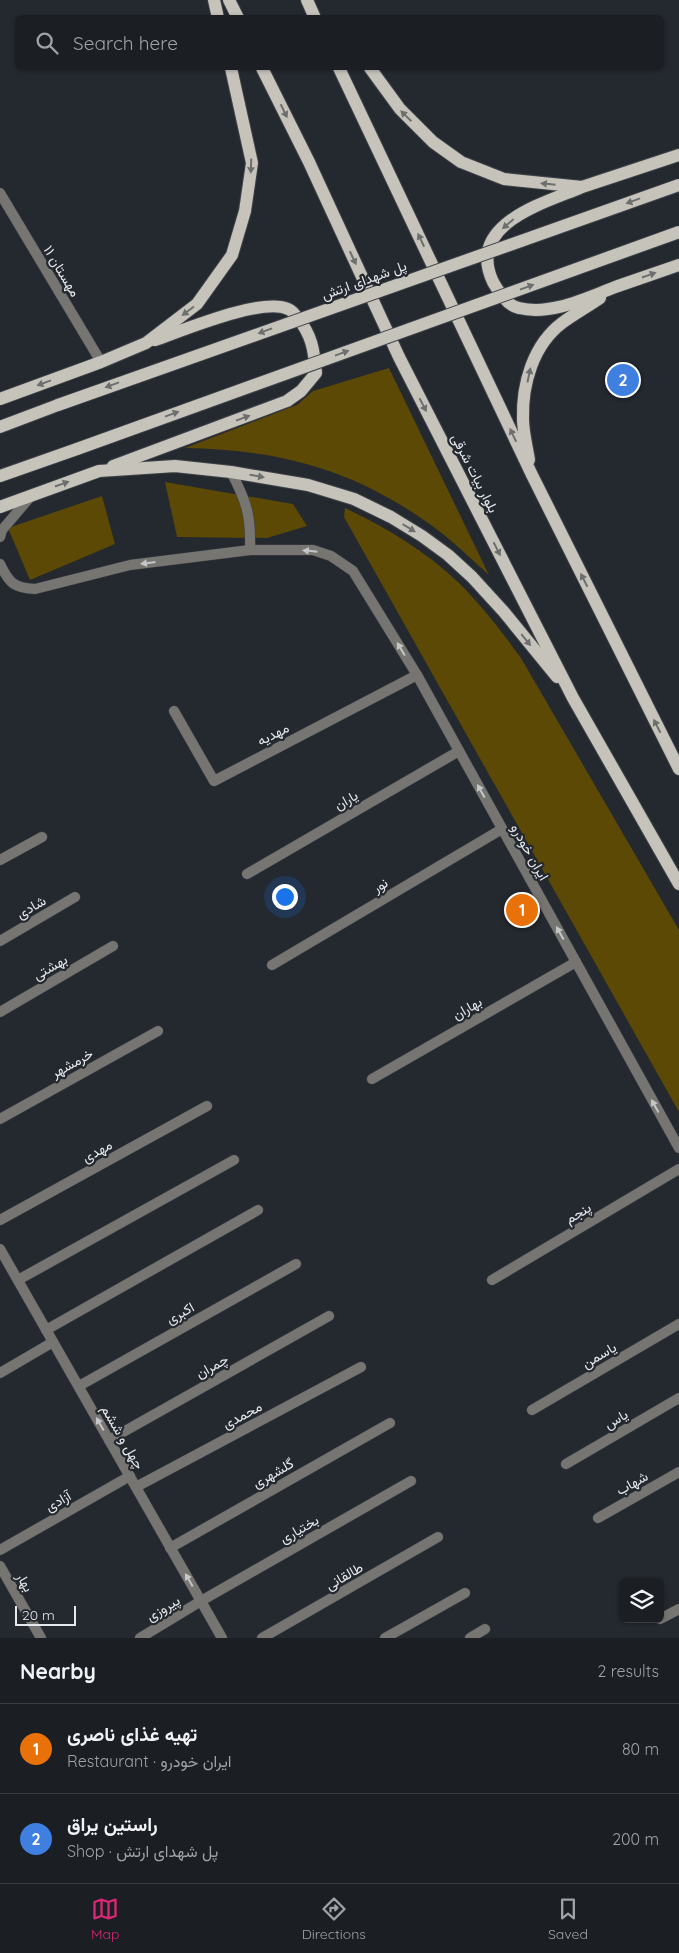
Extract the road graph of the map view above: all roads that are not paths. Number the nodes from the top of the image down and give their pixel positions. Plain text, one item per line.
1 (214, 0) edge
2 (229, 0) edge
3 (307, 0) edge
4 (217, 15) edge
5 (236, 15) edge
6 (314, 15) edge
7 (231, 70) edge
8 (263, 70) edge
9 (340, 70) edge
10 (371, 70) edge
11 (679, 155) edge
12 (679, 185) edge
13 (582, 187) junction
14 (0, 193) edge
15 (679, 232) edge
16 (679, 265) edge
17 (619, 286) junction
18 (146, 343) junction
19 (101, 362) junction
20 (0, 399) edge
21 (0, 427) edge
22 (99, 471) junction
23 (231, 472) junction
24 (532, 475) junction
25 (0, 476) edge
26 (31, 495) junction
27 (0, 507) edge
28 (0, 536) edge
29 (250, 550) junction
30 (0, 564) edge
31 (417, 675) junction
32 (573, 698) junction
33 (174, 711) dead end
34 (459, 751) junction
35 (679, 769) edge
36 (502, 829) junction
37 (42, 837) dead end
38 (0, 860) edge
39 (247, 874) dead end
40 (679, 884) edge
41 (75, 898) dead end
42 (0, 941) edge
43 (113, 946) dead end
44 (576, 962) junction
45 (272, 965) dead end
46 (0, 1012) edge
47 (158, 1031) dead end
48 (372, 1079) dead end
49 (207, 1106) dead end
50 (0, 1119) edge
51 (679, 1148) edge
52 (234, 1160) dead end
53 (679, 1169) edge
54 (258, 1210) dead end
55 (0, 1220) edge
56 (0, 1249) edge
57 (296, 1264) dead end
58 (18, 1280) junction
59 (492, 1280) dead end
60 (329, 1316) dead end
61 (679, 1324) edge
62 (46, 1330) junction
63 (53, 1342) junction
64 (361, 1367) dead end
65 (0, 1373) edge
66 (79, 1386) junction
67 (679, 1398) edge
68 (532, 1410) dead end
69 (390, 1423) dead end
70 (109, 1440) junction
71 (566, 1464) dead end
72 (679, 1472) edge
73 (130, 1476) junction
74 (412, 1481) dead end
75 (136, 1487) junction
76 (598, 1518) dead end
77 (438, 1537) dead end
78 (170, 1548) junction
79 (0, 1550) edge
80 (0, 1566) edge
81 (465, 1593) dead end
82 (201, 1601) junction
83 (679, 1609) edge
84 (664, 1617) edge
85 (486, 1629) dead end
86 (41, 1638) edge
87 (140, 1638) edge
88 (222, 1638) edge
89 (262, 1638) edge
90 (385, 1638) edge
91 (470, 1638) edge

1 - 4 main road
2 - 5 main road
3 - 6 main road
7 -> 18 main road
8 -> 32 main road, بلوار بیات شرقی
24 -> 9 main road
13 -> 10 main road
11 - 13 main road
12 -> 21 main road, پل شهدای ارتش, bridge
13 -> 17 main road
14 - 19 street, مهستان ۱۱
25 -> 15 main road, bridge
17 -> 16 main road
24 -> 17 main road
18 - 19 main road
22 -> 18 main road
19 -> 20 main road
22 - 23 main road
26 -> 22 main road
23 - 29 street
23 -> 32 main road
35 -> 24 main road
26 - 27 main road
26 - 28 street
29 -> 30 street
31 -> 29 street, ایران خودرو
31 - 33 street, مهدیه
31 - 34 street, ایران خودرو
32 - 40 main road, بلوار بیات شرقی
36 -> 34 street, ایران خودرو
34 - 39 street, یاران
44 -> 36 street, ایران خودرو
36 - 45 street, نور
37 - 38 street
41 - 42 street, شادی
43 - 46 street, بهشتی
44 - 48 street, بهاران
51 -> 44 street, ایران خودرو
47 - 50 street, خرمشهر
49 - 55 street, مهدی
52 - 58 street
53 - 59 street, پنجم
54 - 62 street
56 - 58 street, چهل و ششم
57 - 66 street, اکبری
58 - 62 street, چهل و ششم
60 - 70 street, چمران
61 - 68 street, یاسمن
62 - 63 street, چهل و ششم
63 - 65 street
63 - 66 street, چهل و ششم
64 - 75 street, محمدی
70 -> 66 street, چهل و ششم
67 - 71 street, یاس
69 - 78 street, گلشهری
70 - 73 street, چهل و ششم
72 - 76 street, شهاب
73 - 75 street, چهل و ششم
73 - 79 street, آزادی
74 - 82 street, بختیاری
75 - 78 street, چهل و ششم
77 - 89 street, طالقانی
82 -> 78 street, چهل و ششم
80 - 86 street, بهار
81 - 90 street
82 - 87 street, پیروزی
82 - 88 street, چهل و ششم
83 - 84 street
85 - 91 street

